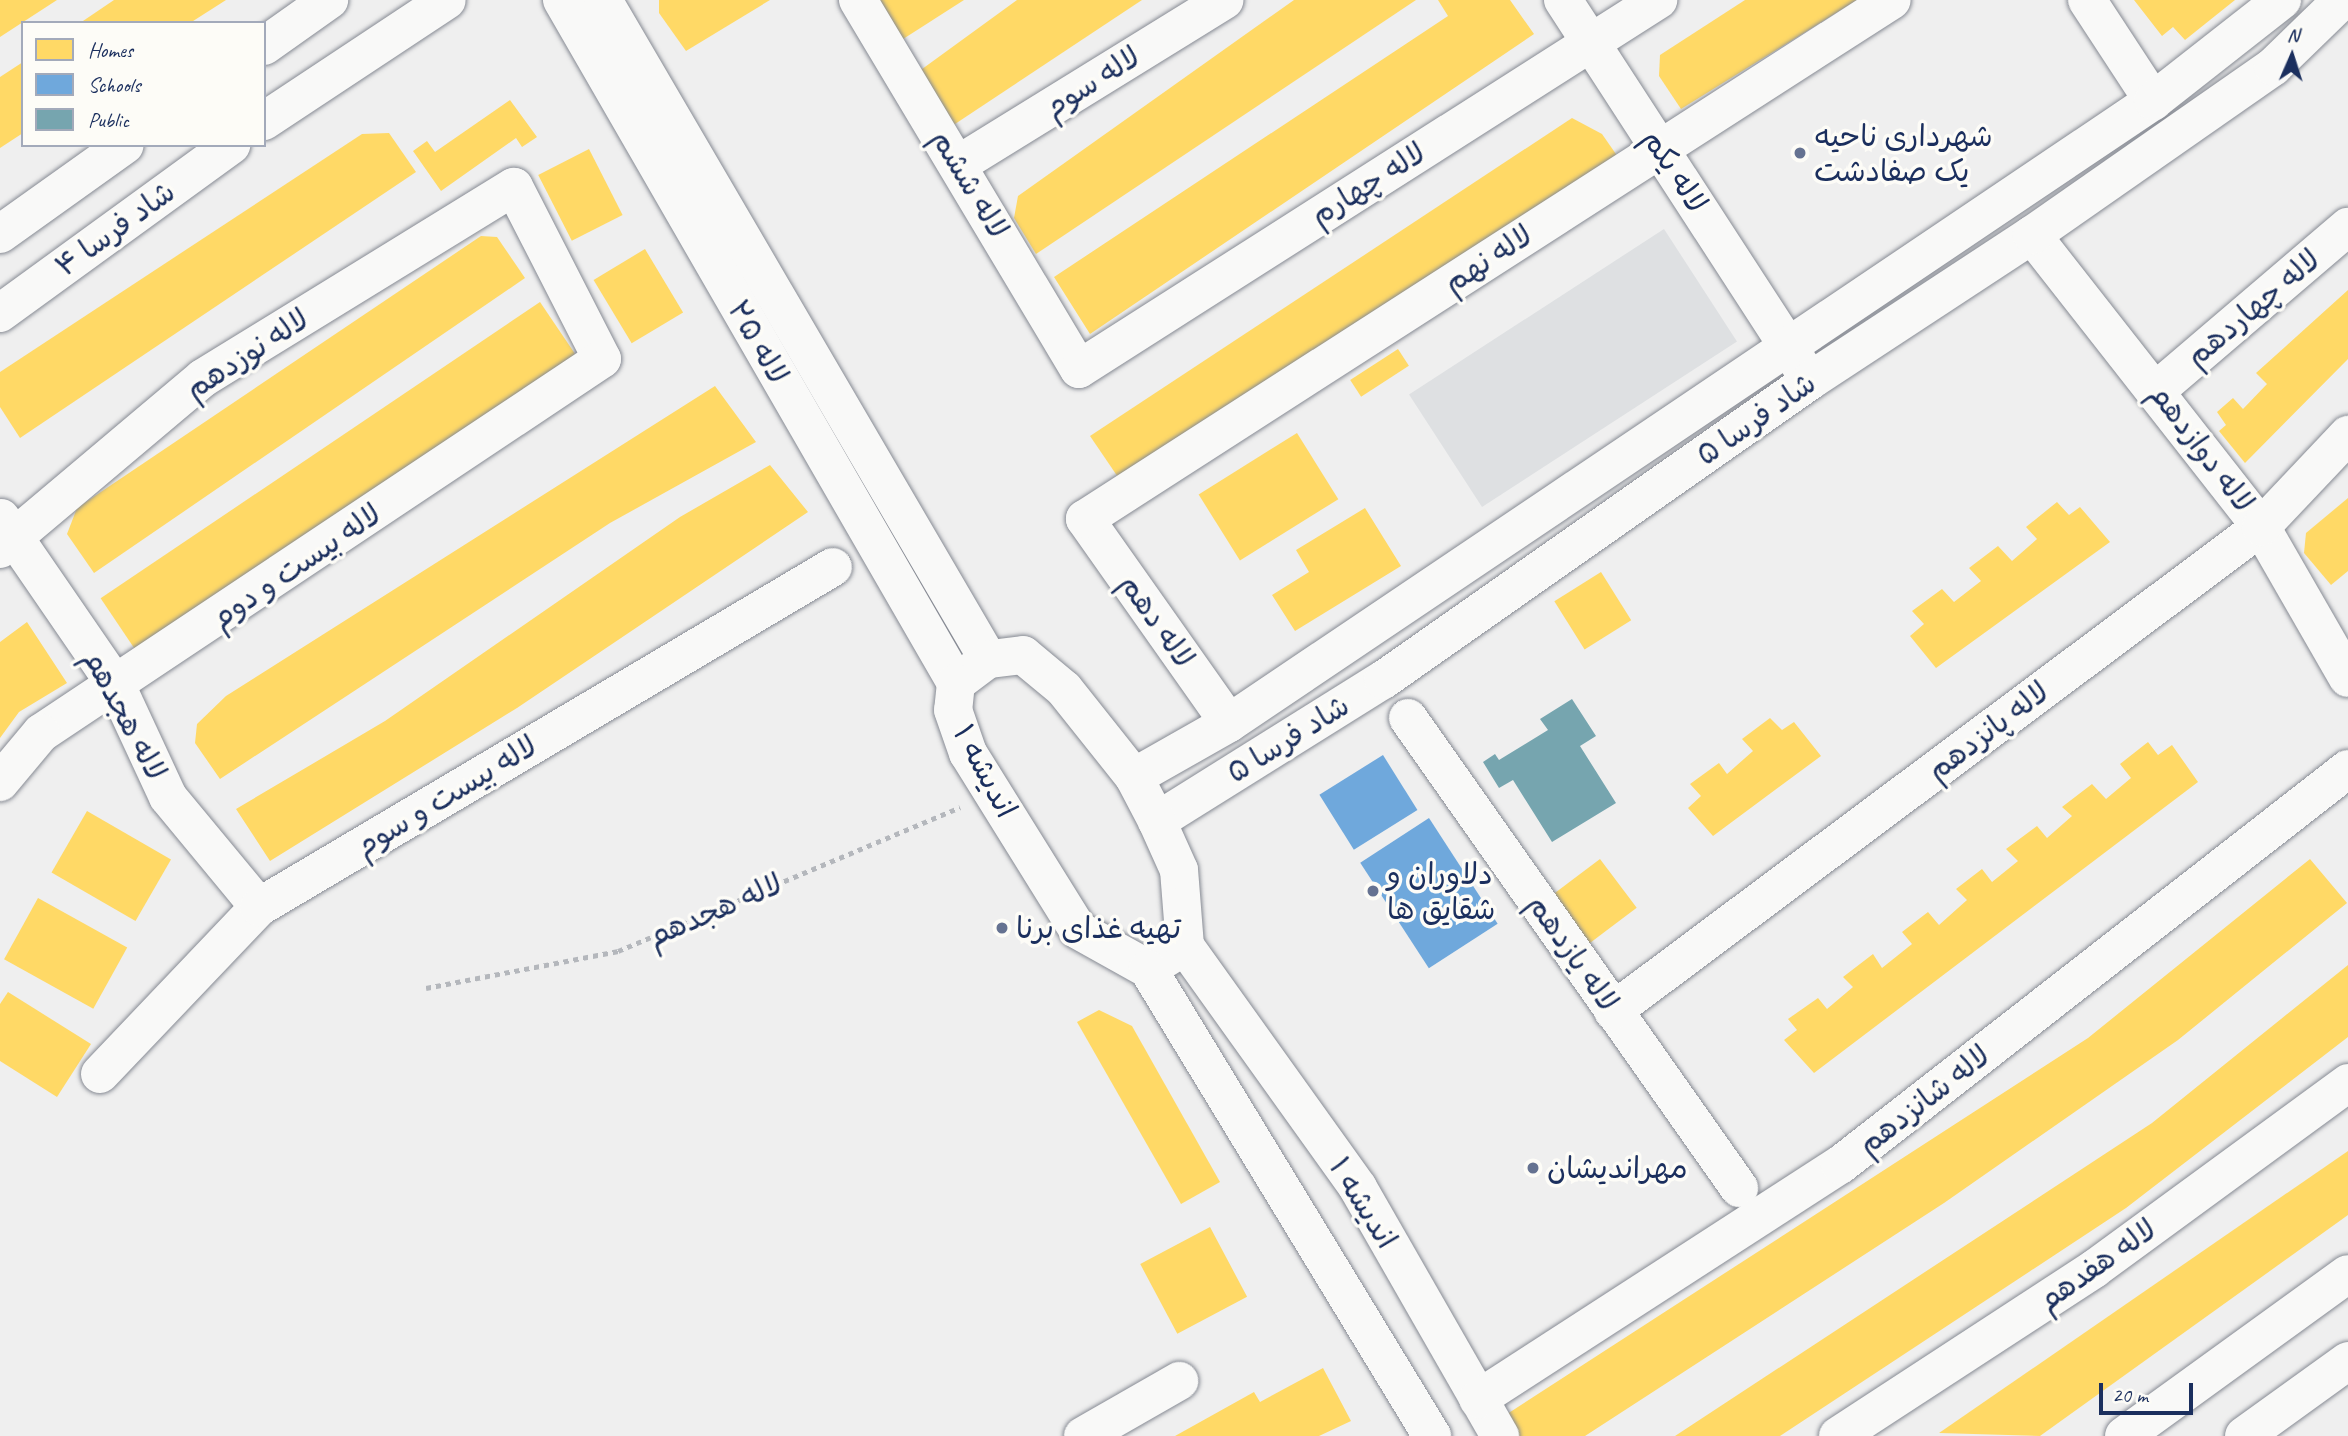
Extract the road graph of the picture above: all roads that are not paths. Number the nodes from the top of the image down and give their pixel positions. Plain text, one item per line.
1 (447, 0) edge
2 (562, 0) edge
3 (603, 0) edge
4 (858, 0) edge
5 (1225, 0) edge
6 (1563, 0) edge
7 (1658, 0) edge
8 (1892, 0) edge
9 (2087, 0) edge
10 (2281, 0) edge
11 (320, 7) edge
12 (2341, 11) edge
13 (1591, 43) junction
14 (266, 45) edge
15 (344, 63) junction
16 (2152, 101) junction
17 (266, 120) edge
18 (122, 147) edge
19 (228, 147) edge
20 (1661, 148) junction
21 (959, 164) junction
22 (2348, 227) edge
23 (0, 234) edge
24 (2032, 234) junction
25 (0, 313) edge
26 (1785, 344) junction
27 (602, 359) joint
28 (1079, 369) joint
29 (1811, 380) junction
30 (2158, 389) junction
31 (2348, 435) edge
32 (1085, 519) joint
33 (2261, 527) junction
34 (5, 534) edge
35 (927, 553) junction
36 (833, 567) dead end
37 (891, 574) junction
38 (988, 659) junction
39 (2348, 678) edge
40 (956, 683) junction
41 (117, 687) junction
42 (1408, 718) dead end
43 (1228, 723) junction
44 (2348, 769) edge
45 (1134, 777) junction
46 (0, 782) edge
47 (1157, 821) junction
48 (259, 907) junction
49 (1185, 946) junction
50 (1148, 969) junction
51 (1613, 1011) junction
52 (100, 1074) dead end
53 (2348, 1083) edge
54 (1739, 1188) dead end
55 (2348, 1274) edge
56 (2348, 1361) edge
57 (1179, 1381) dead end
58 (1478, 1399) junction
59 (1083, 1436) edge
60 (1432, 1436) edge
61 (1500, 1436) edge
62 (1838, 1436) edge
63 (2124, 1436) edge
64 (2244, 1436) edge

1 - 15 street
2 - 37 street, لاله ۲۵
3 - 35 street, لاله ۲۵
4 - 21 street, لاله ششم
5 - 21 street, لاله سوم
6 - 13 street, لاله یکم
7 - 13 street, لاله چهارم
8 - 20 street, لاله نهم
9 - 16 street
10 - 16 street, شاد فرسا ۵
11 - 14 street
11 - 15 street
12 - 24 street, شاد فرسا ۵
13 - 20 street, لاله یکم
13 - 28 street, لاله چهارم
15 - 17 street
16 - 26 street, شاد فرسا ۵
18 - 23 street, شاد فرسا ۴
19 - 25 street, شاد فرسا ۴
20 - 26 street, لاله یکم
20 - 32 street, لاله نهم
21 - 28 street, لاله ششم
22 - 30 street, لاله چهاردهم
24 - 29 street, شاد فرسا ۵
24 - 30 street, لاله دوازدهم
26 - 29 street, لاله یکم
26 - 43 street, شاد فرسا ۵
27 - 34 street, لاله نوزدهم
27 - 41 street, لاله بیست و دوم
29 - 47 street, شاد فرسا ۵
30 - 33 street, لاله دوازدهم
31 - 33 street, لاله پانزدهم
32 - 43 street, لاله دهم
33 - 39 street, لاله دوازدهم
33 - 51 street, لاله پانزدهم
34 - 41 street, لاله هجدهم
35 - 37 street
35 - 38 street, لاله ۲۵
36 - 48 street, لاله بیست و سوم
37 - 40 street, لاله ۲۵
38 - 40 street, اندیشه ۱
38 - 45 street
40 - 50 street, اندیشه ۱
41 - 46 street, لاله بیست و دوم
41 - 48 street, لاله هجدهم
42 - 51 street, لاله یازدهم
43 - 45 street, شاد فرسا ۵
44 - 58 street, لاله شانزدهم
45 - 47 street
47 - 49 street
48 - 52 street, لاله بیست و سوم
49 - 50 street
49 - 58 street, اندیشه ۱
50 - 60 street, اندیشه ۱
51 - 54 street, لاله یازدهم
53 - 62 street, لاله هفدهم
55 - 63 street
56 - 64 street
57 - 59 street
58 - 61 street, اندیشه ۱

